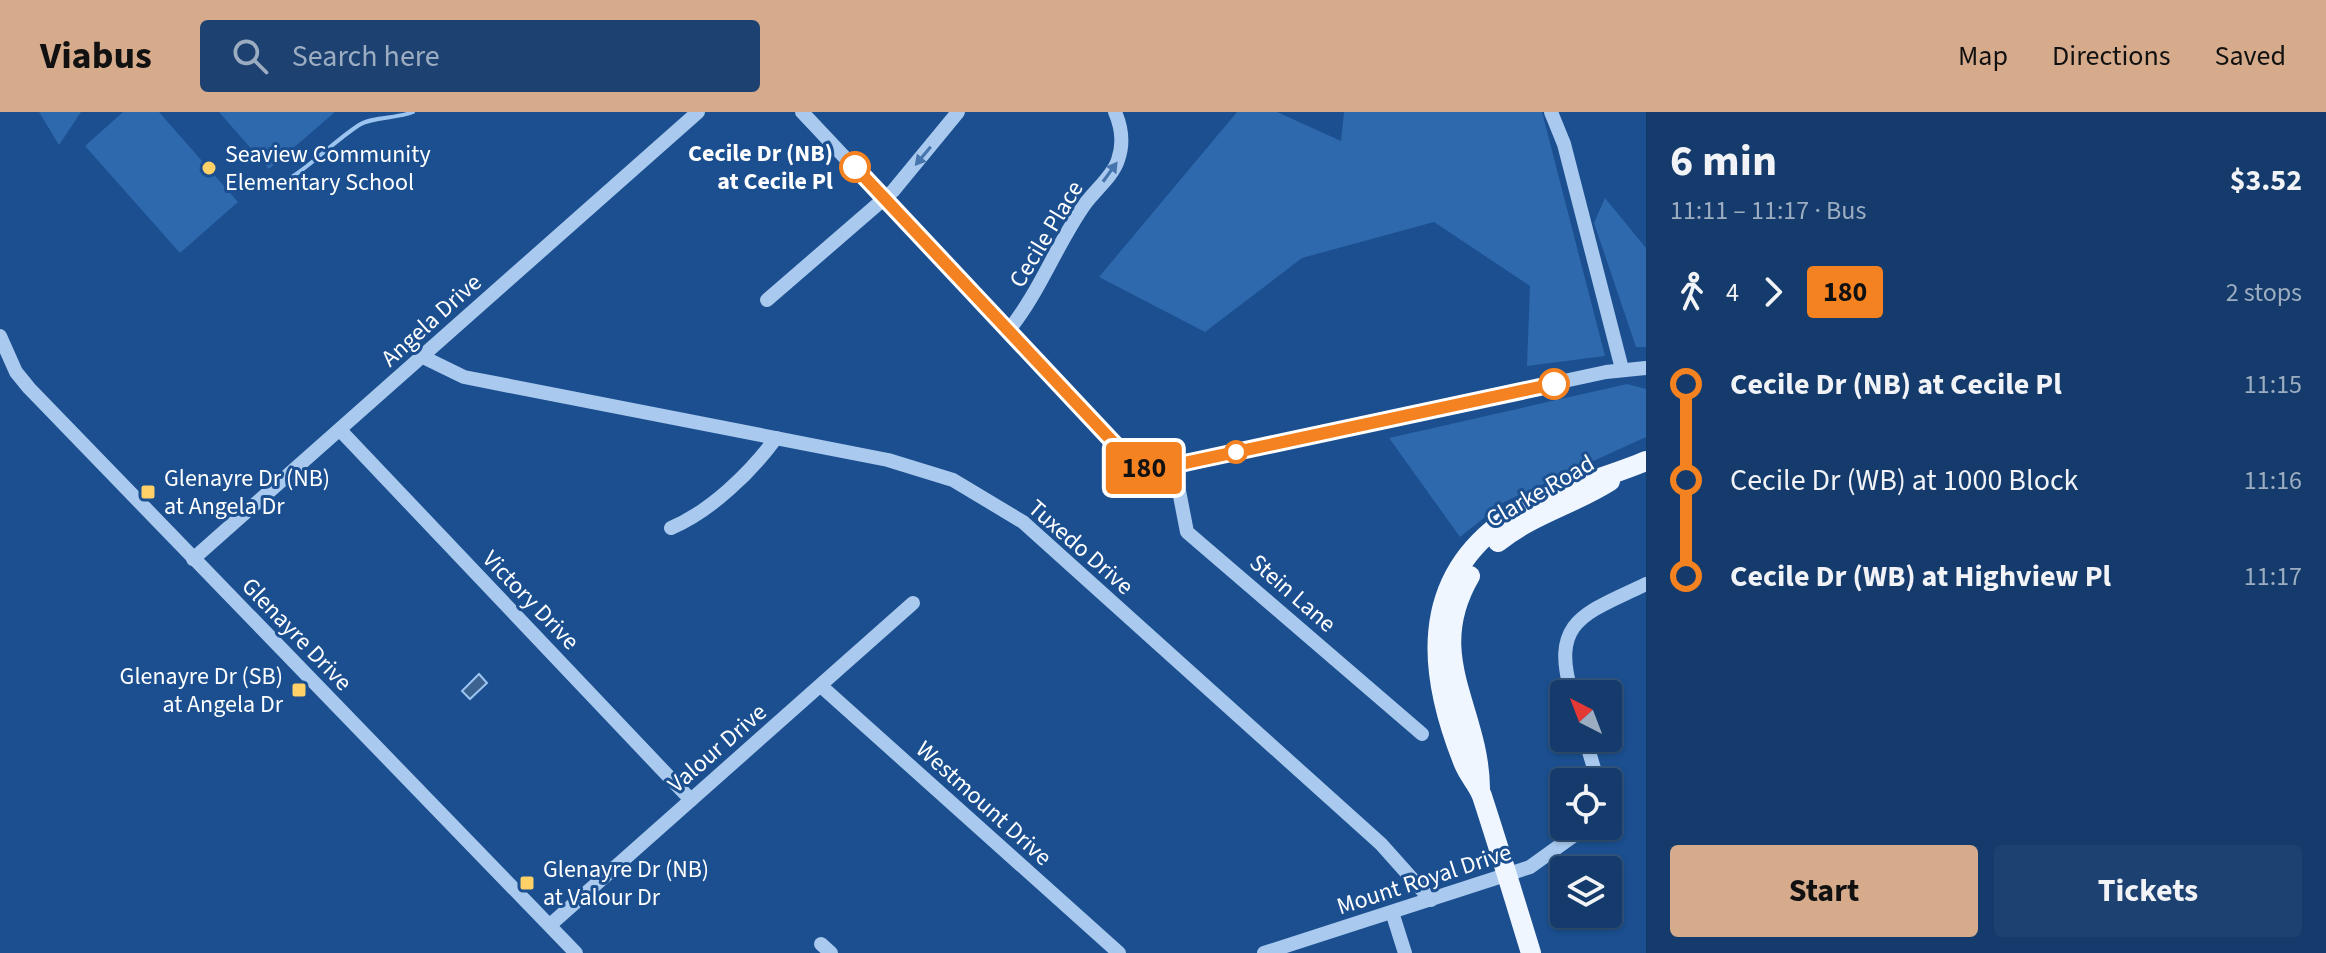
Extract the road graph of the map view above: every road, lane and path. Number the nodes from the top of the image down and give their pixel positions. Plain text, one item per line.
1 (698, 112) edge
2 (802, 112) edge
3 (958, 112) edge
4 (1115, 112) edge
5 (1551, 112) edge
6 (885, 198) junction
7 (767, 300) dead end
8 (1008, 331) junction
9 (0, 336) edge
10 (423, 357) junction
11 (1646, 368) edge
12 (1622, 369) junction
13 (340, 430) junction
14 (776, 438) junction
15 (1638, 464) edge
16 (1174, 465) junction
17 (671, 528) dead end
18 (193, 559) junction
19 (1646, 584) edge
20 (913, 603) dead end
21 (1568, 680) edge
22 (821, 686) junction
23 (1422, 734) dead end
24 (691, 800) junction
25 (1569, 840) edge
26 (1507, 875) junction
27 (1431, 900) junction
28 (1392, 912) junction
29 (550, 925) junction
30 (576, 953) edge
31 (1119, 953) edge
32 (1264, 953) edge
33 (1405, 953) edge
34 (1531, 953) edge

1 - 10 street, Angela Drive
2 - 6 street
3 -> 6 street
8 -> 4 street, Cecile Place
5 - 12 street
6 - 7 street
6 - 8 street
8 - 16 street
9 - 18 street, Glenayre Drive
10 - 13 street, Angela Drive
10 - 14 street, Tuxedo Drive
11 - 12 street
12 - 16 street
13 - 18 street, Angela Drive
13 - 24 street, Victory Drive
14 - 17 street
14 - 27 street, Tuxedo Drive
15 - 26 main road, Clarke Road
16 - 23 street, Stein Lane
18 - 29 street, Glenayre Drive
19 - 21 street
20 - 22 street, Valour Drive
22 - 24 street, Valour Drive
22 - 31 street, Westmount Drive
24 - 29 street, Valour Drive
25 - 26 street, Mount Royal Drive
26 - 27 street, Mount Royal Drive
26 - 34 main road, Clarke Road
27 - 28 street, Mount Royal Drive
28 - 32 street, Mount Royal Drive
28 - 33 street
29 - 30 street, Glenayre Drive

